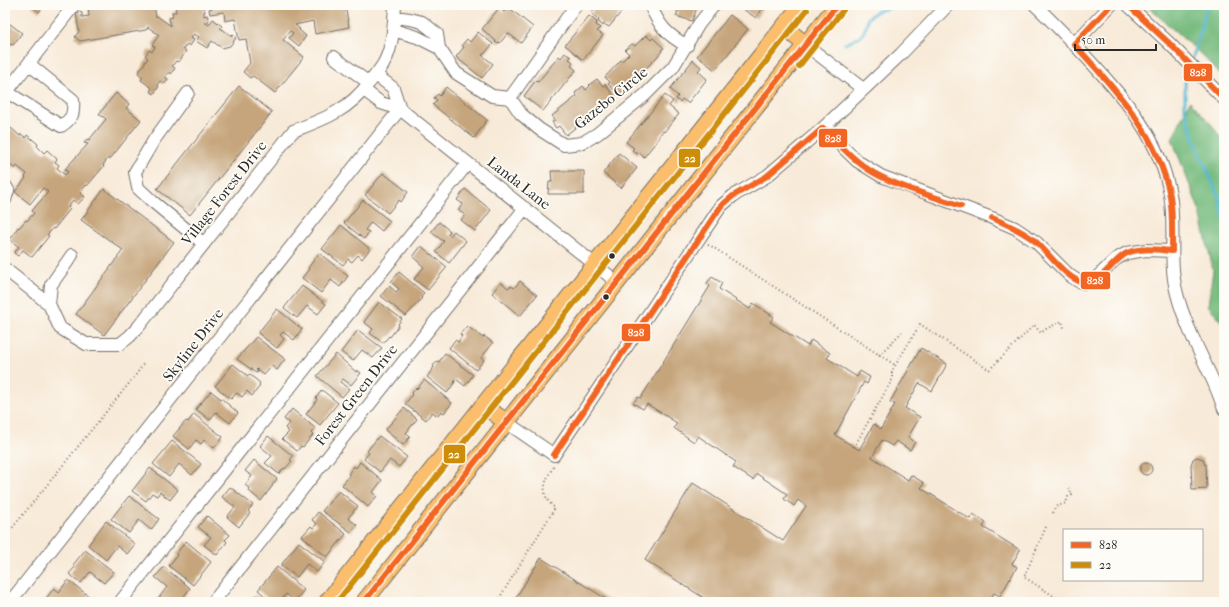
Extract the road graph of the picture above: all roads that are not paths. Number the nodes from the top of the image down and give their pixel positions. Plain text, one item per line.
1 (74, 5) edge
2 (576, 5) edge
3 (650, 5) edge
4 (714, 5) edge
5 (801, 5) edge
6 (838, 5) edge
7 (948, 5) edge
8 (1035, 5) edge
9 (1111, 5) edge
10 (1128, 5) edge
11 (394, 11) edge
12 (784, 27) junction
13 (393, 30) junction
14 (1074, 44) junction
15 (806, 45) junction
16 (687, 46) junction
17 (440, 48) junction
18 (334, 57) dead end
19 (29, 64) junction
20 (370, 83) junction
21 (863, 90) junction
22 (6, 93) edge
23 (188, 93) dead end
24 (510, 98) junction
25 (1224, 99) edge
26 (400, 109) junction
27 (823, 128) junction
28 (468, 163) junction
29 (5, 185) edge
30 (5, 200) edge
31 (525, 208) junction
32 (204, 244) junction
33 (1172, 250) junction
34 (72, 255) dead end
35 (595, 264) junction
36 (5, 269) edge
37 (617, 282) junction
38 (49, 304) junction
39 (483, 405) junction
40 (1224, 409) edge
41 (506, 422) junction
42 (10, 602) edge
43 (120, 602) edge
44 (213, 602) edge
45 (327, 602) edge
46 (364, 602) edge

1 - 19 street
2 - 24 street
3 - 16 street
4 - 16 street, Gazebo Circle
5 - 12 main road
6 - 15 main road
7 - 21 street
8 - 14 street
9 - 14 street
10 - 25 street
11 - 13 street, Village Forest Drive
11 - 17 street
12 - 15 main road
12 - 35 main road
13 - 17 street
13 - 20 street, Village Forest Drive
14 - 33 street
15 - 21 street
15 - 37 main road
16 - 24 street, Gazebo Circle
17 - 24 street
18 - 20 street
19 - 22 street
19 - 22 street
20 - 26 street
20 - 26 street
20 - 32 street, Village Forest Drive
21 - 27 street
23 - 32 street
26 - 28 street, Landa Lane
26 - 42 street, Skyline Drive
27 - 33 street
27 - 41 street
28 - 31 street, Landa Lane
28 - 43 street
29 - 30 street
31 - 35 street, Landa Lane
31 - 44 street, Forest Green Drive
32 - 38 street, Village Forest Drive
33 - 40 street
34 - 38 street
35 - 37 street, Landa Lane
35 - 39 main road
36 - 38 street
37 - 41 main road
39 - 41 main road
39 - 45 main road
41 - 46 main road

